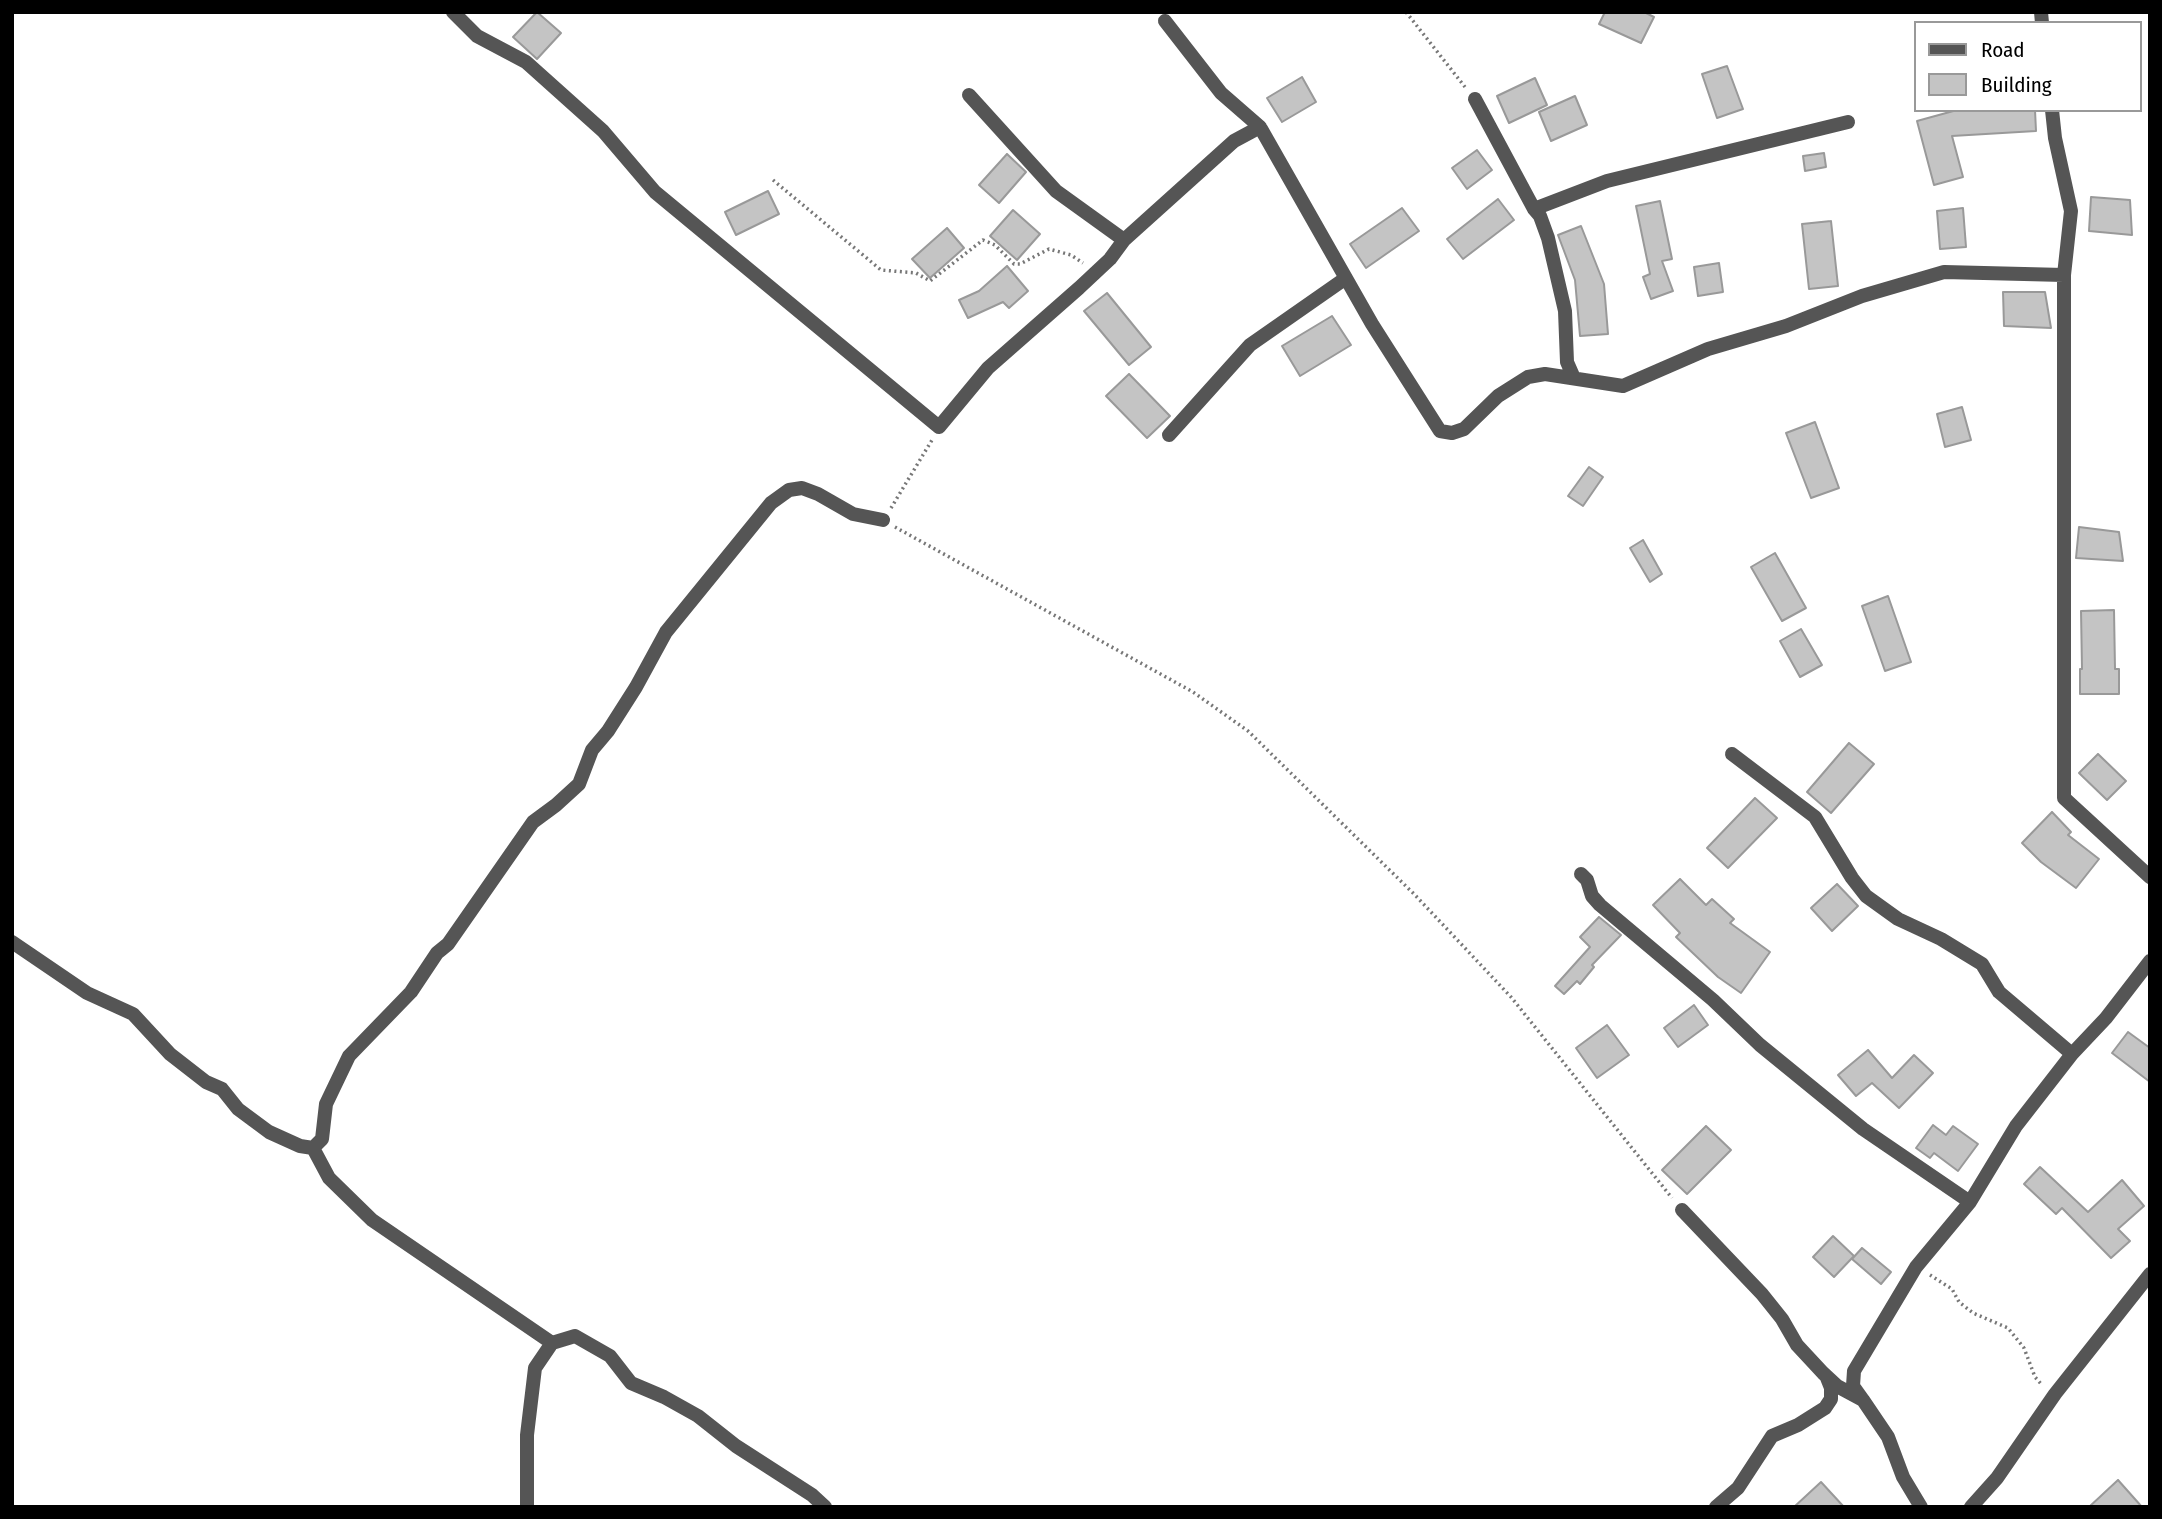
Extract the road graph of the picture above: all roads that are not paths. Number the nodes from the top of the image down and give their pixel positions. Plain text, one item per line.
1 (453, 12) edge
2 (1165, 21) dead end
3 (969, 95) dead end
4 (1475, 99) road end
5 (2052, 112) edge
6 (1848, 122) dead end
7 (1260, 127) junction
8 (1534, 209) junction
9 (1124, 240) junction
10 (2064, 275) junction
11 (1346, 278) junction
12 (1574, 378) junction
13 (1169, 435) dead end
14 (883, 520) road end
15 (1732, 754) dead end
16 (1581, 874) dead end
17 (2150, 877) edge
18 (12, 942) edge
19 (2150, 961) edge
20 (2072, 1054) junction
21 (313, 1148) junction
22 (1970, 1202) junction
23 (1682, 1210) road end
24 (2150, 1274) edge
25 (552, 1343) junction
26 (1827, 1378) junction
27 (1863, 1400) junction
28 (527, 1507) edge
29 (825, 1507) edge
30 (1716, 1507) edge
31 (1921, 1507) edge
32 (1970, 1507) edge

1 - 9 street
2 - 7 street
3 - 9 street
4 - 8 street
5 - 10 street
6 - 8 street
7 - 9 street
7 - 11 street
8 - 12 street
10 - 12 street
10 - 17 street
11 - 12 street
11 - 13 street
14 - 21 street
15 - 20 street
16 - 22 street
18 - 21 street
19 - 20 street
20 - 22 street
21 - 25 street
22 - 27 street
23 - 26 street
24 - 32 street
25 - 28 street
25 - 29 street
26 - 27 street
26 - 30 street
27 - 31 street

